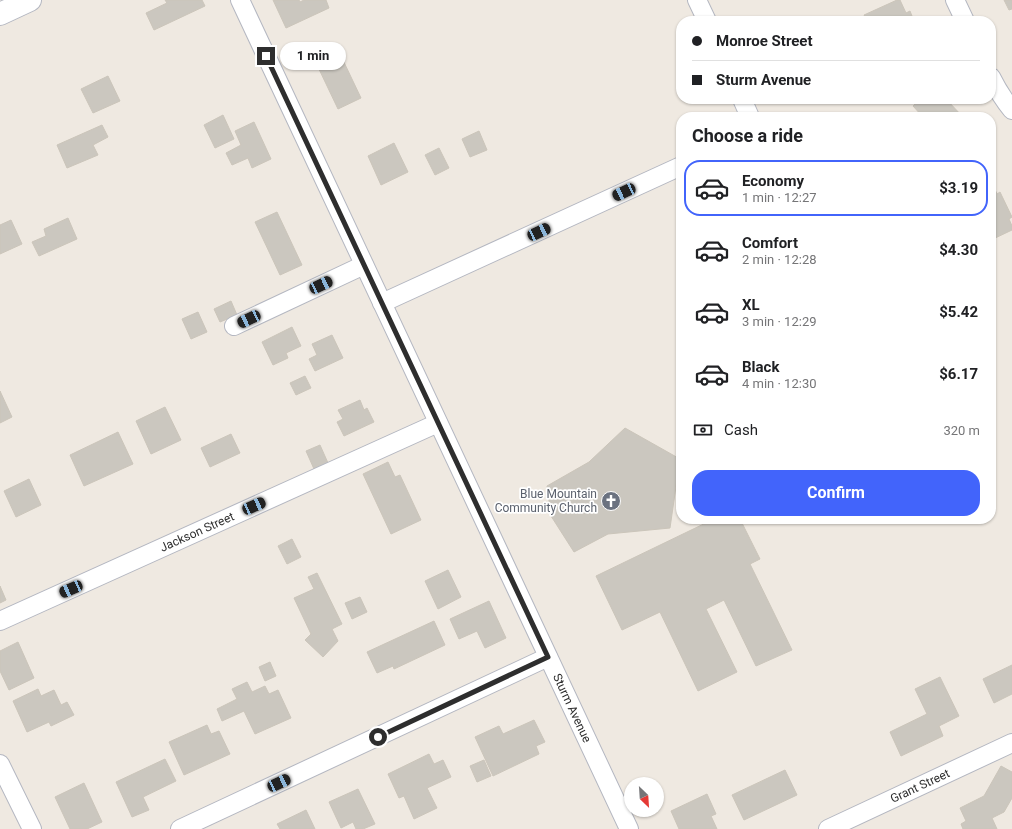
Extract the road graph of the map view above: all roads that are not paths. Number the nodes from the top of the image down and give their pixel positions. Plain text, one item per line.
1 (30, 0) edge
2 (240, 0) edge
3 (697, 0) edge
4 (955, 0) edge
5 (0, 14) edge
6 (705, 16) edge
7 (963, 16) edge
8 (996, 87) edge
9 (1012, 110) edge
10 (676, 168) edge
11 (364, 265) junction
12 (382, 303) junction
13 (234, 326) dead end
14 (438, 423) junction
15 (0, 621) edge
16 (548, 657) junction
17 (1012, 744) edge
18 (0, 764) edge
19 (32, 829) edge
20 (180, 829) edge
21 (628, 829) edge
22 (828, 829) edge

1 - 5 main road
2 - 11 street, Sturm Avenue
3 - 6 street
4 - 7 street
8 - 9 street
10 - 12 street
11 - 12 street, Sturm Avenue
11 - 13 street
12 - 14 street, Sturm Avenue
14 - 15 street, Jackson Street
14 - 16 street, Sturm Avenue
16 - 20 street
16 - 21 street, Sturm Avenue
17 - 22 street, Grant Street
18 - 19 street

